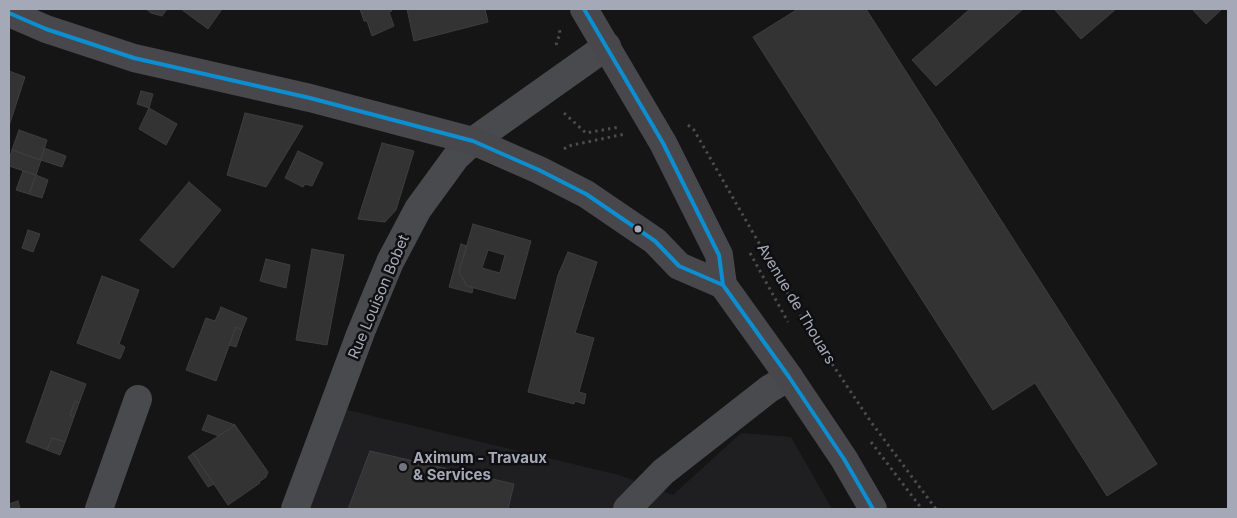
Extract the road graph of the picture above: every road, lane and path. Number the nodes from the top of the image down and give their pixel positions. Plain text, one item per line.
1 (584, 9) edge
2 (9, 13) edge
3 (558, 25) dead end
4 (607, 46) junction
5 (555, 49) dead end
6 (557, 106) dead end
7 (653, 126) junction
8 (630, 140) dead end
9 (473, 141) junction
10 (747, 249) dead end
11 (723, 285) junction
12 (791, 325) dead end
13 (789, 377) junction
14 (138, 399) dead end
15 (866, 436) dead end
16 (108, 506) edge
17 (295, 509) edge
18 (627, 509) edge
19 (873, 509) edge
20 (922, 509) edge
21 (936, 509) edge

1 - 4 street
2 - 9 street
3 - 5 path
4 - 7 street
4 - 9 street, Rue Louison Bobet
6 - 8 path
7 - 11 street
7 - 21 path, Avenue de Thouars
9 - 11 street
9 - 17 street, Rue Louison Bobet
10 - 12 path
11 - 13 street
13 - 18 street
13 - 19 street
14 - 16 street
15 - 20 path

